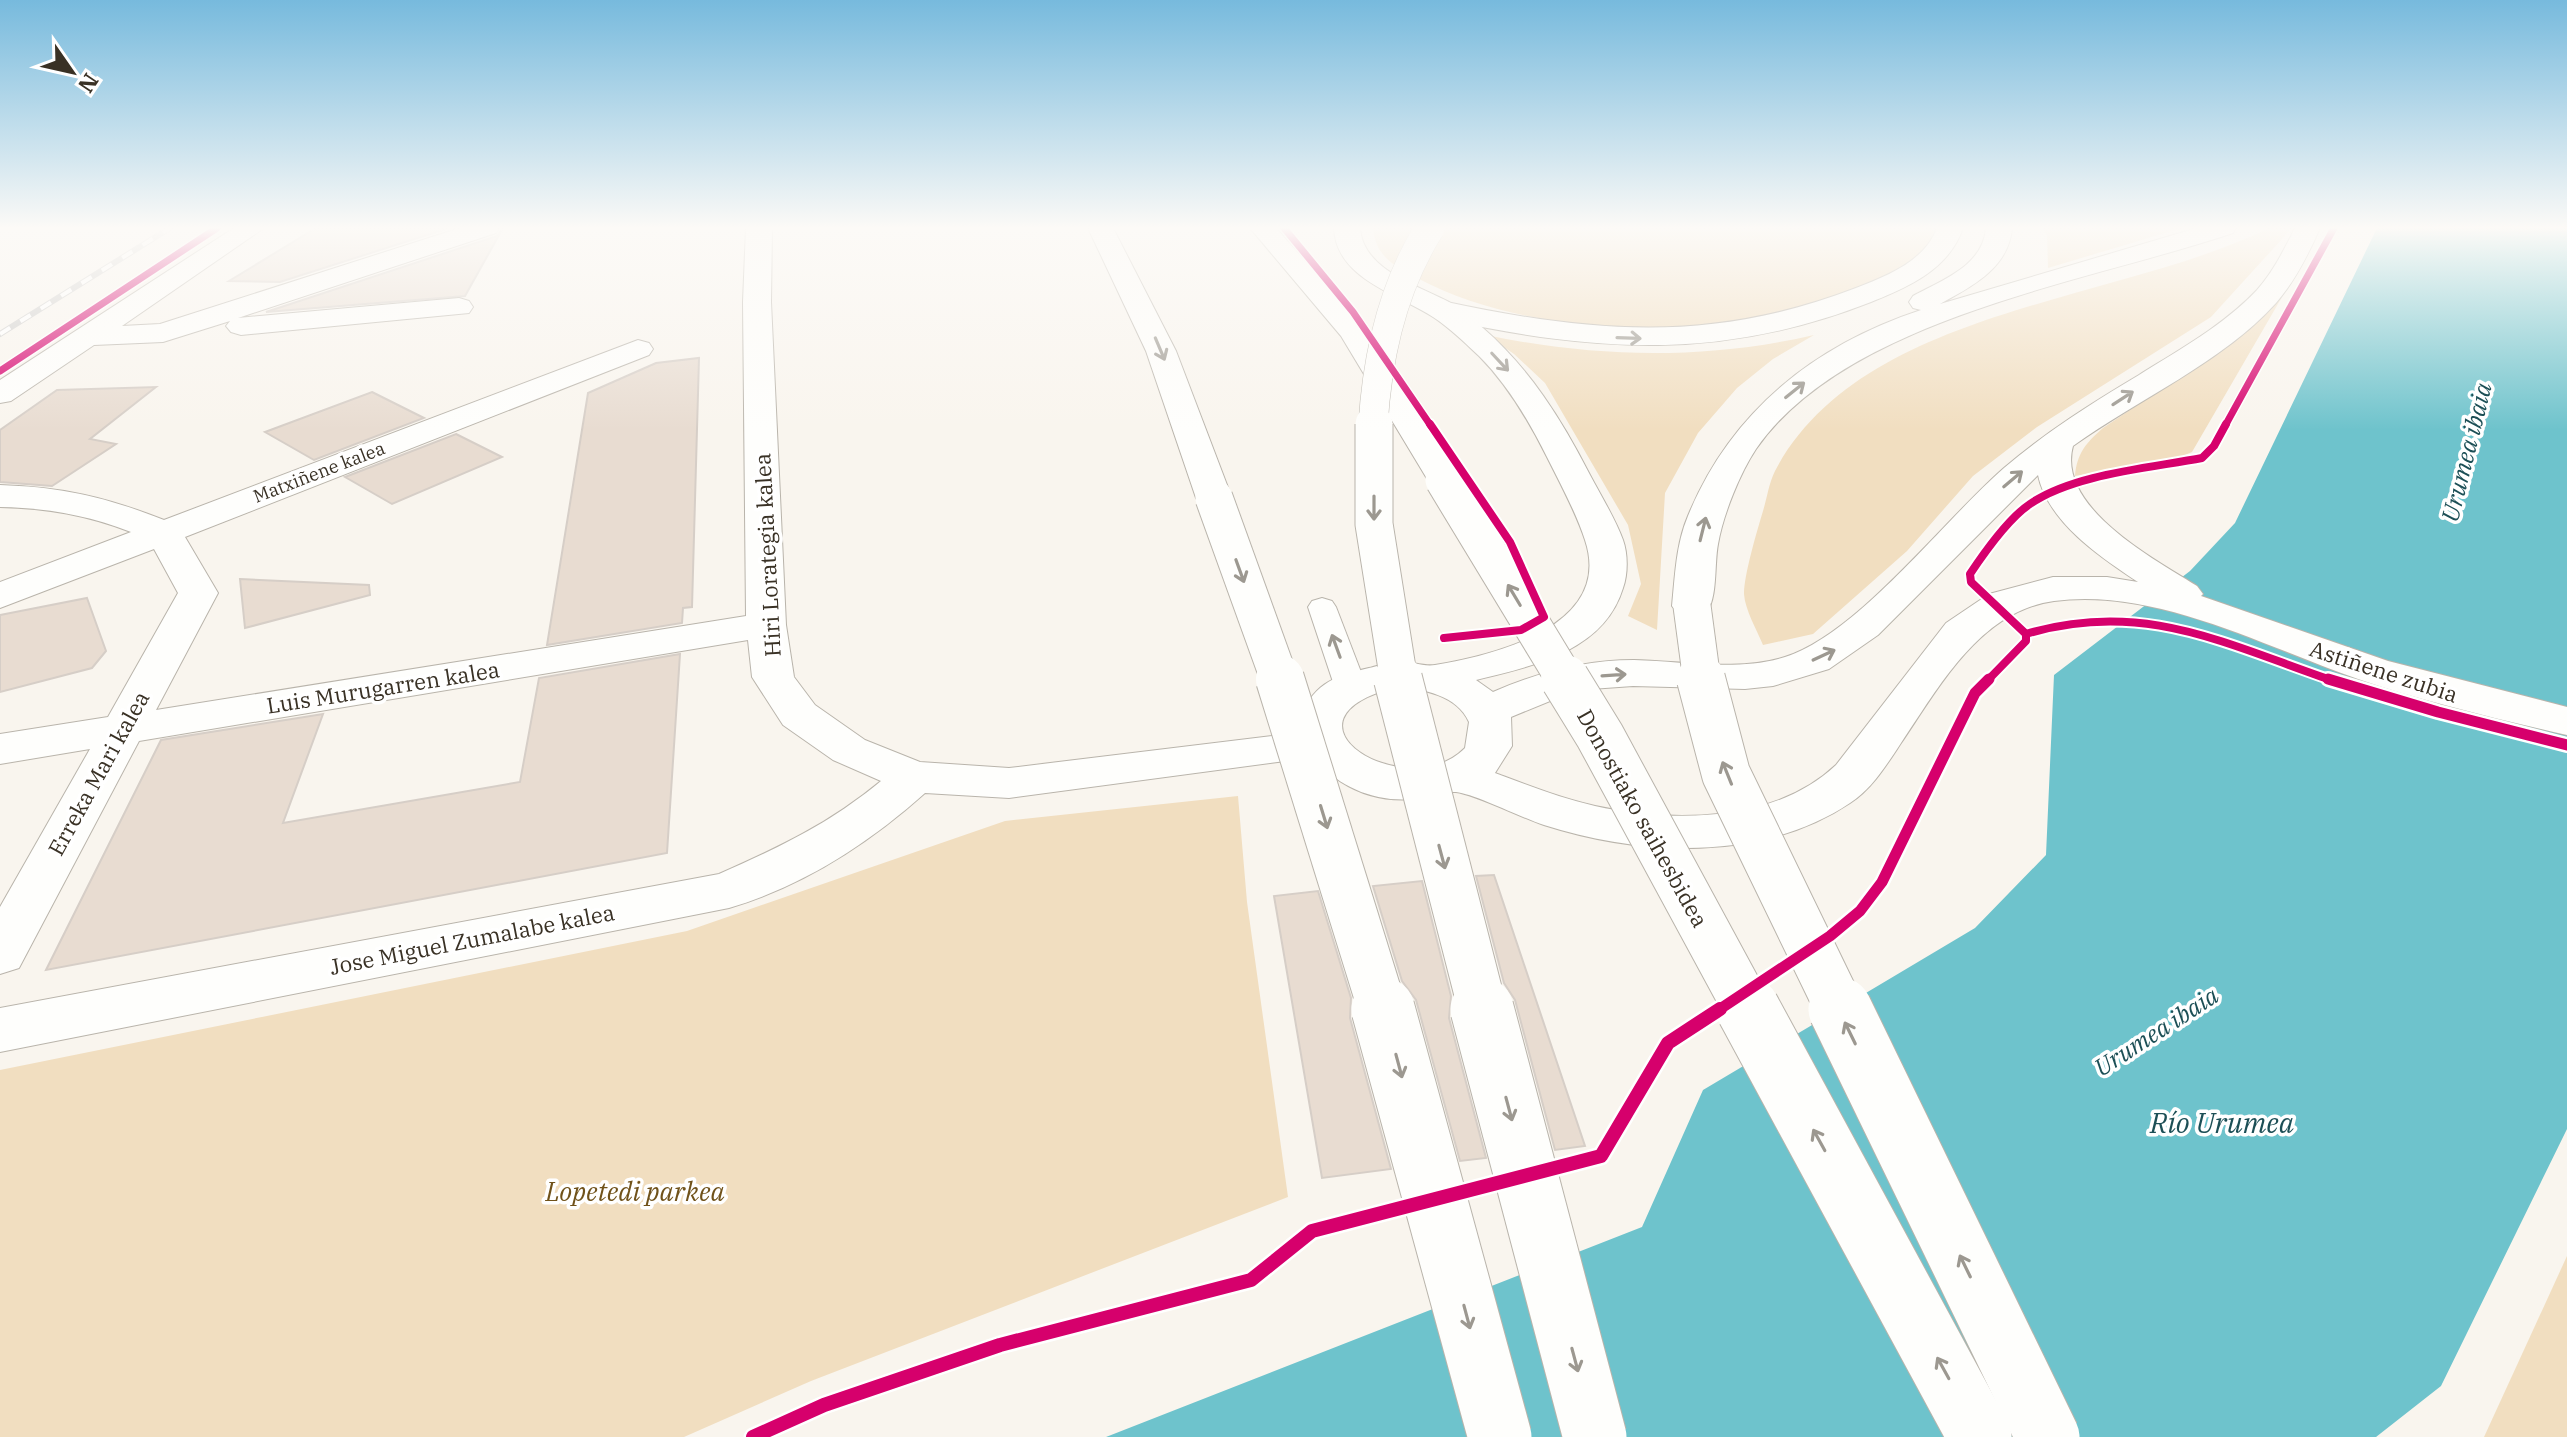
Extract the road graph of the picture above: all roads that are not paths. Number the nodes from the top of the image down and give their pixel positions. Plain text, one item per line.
1 (150, 295) edge
2 (280, 295) edge
3 (757, 295) edge
4 (1133, 295) edge
5 (1321, 295) edge
6 (1396, 295) edge
7 (1409, 295) edge
8 (1862, 295) edge
9 (1933, 295) edge
10 (2002, 295) edge
11 (2264, 295) edge
12 (459, 307) dead end
13 (1442, 310) junction
14 (1897, 329) junction
15 (163, 333) junction
16 (87, 337) junction
17 (638, 349) dead end
18 (0, 394) edge
19 (2058, 441) junction
20 (0, 496) edge
21 (163, 532) junction
22 (0, 596) edge
23 (1322, 607) dead end
24 (2204, 608) junction
25 (766, 625) junction
26 (1434, 678) junction
27 (1350, 685) junction
28 (1486, 712) junction
29 (2567, 721) edge
30 (122, 730) junction
31 (1322, 744) junction
32 (0, 749) edge
33 (1458, 776) junction
34 (914, 777) junction
35 (0, 954) edge
36 (0, 1030) edge
37 (1500, 1437) edge
38 (1595, 1437) edge
39 (1980, 1437) edge
40 (2048, 1437) edge

1 - 16 main road
2 - 15 main road
3 - 25 main road, Hiri Lorategia kalea
4 -> 37 main road, bridge
39 -> 5 main road, Donostiako saihesbidea, bridge
6 -> 38 main road, bridge
7 - 13 main road
13 -> 8 main road
9 - 14 main road
10 - 14 main road
19 -> 11 main road
12 - 15 main road
13 -> 26 main road
40 -> 14 main road, bridge
15 - 16 main road
16 - 18 main road
17 - 21 main road, Matxiñene kalea
19 - 24 main road
28 -> 19 main road
20 - 21 main road
21 - 22 main road, Matxiñene kalea
21 - 30 main road, Erreka Mari kalea
27 -> 23 lane
24 - 29 main road, Astiñene zubia
24 - 33 main road
25 - 30 main road, Luis Murugarren kalea
25 - 34 main road, Hiri Lorategia kalea
26 - 27 main road
26 - 28 main road
27 - 31 main road
28 - 33 main road
30 - 32 main road, Luis Murugarren kalea
30 - 35 main road, Erreka Mari kalea
31 - 33 main road
31 - 34 main road, Hiri Lorategia kalea
34 - 36 main road, Jose Miguel Zumalabe kalea

